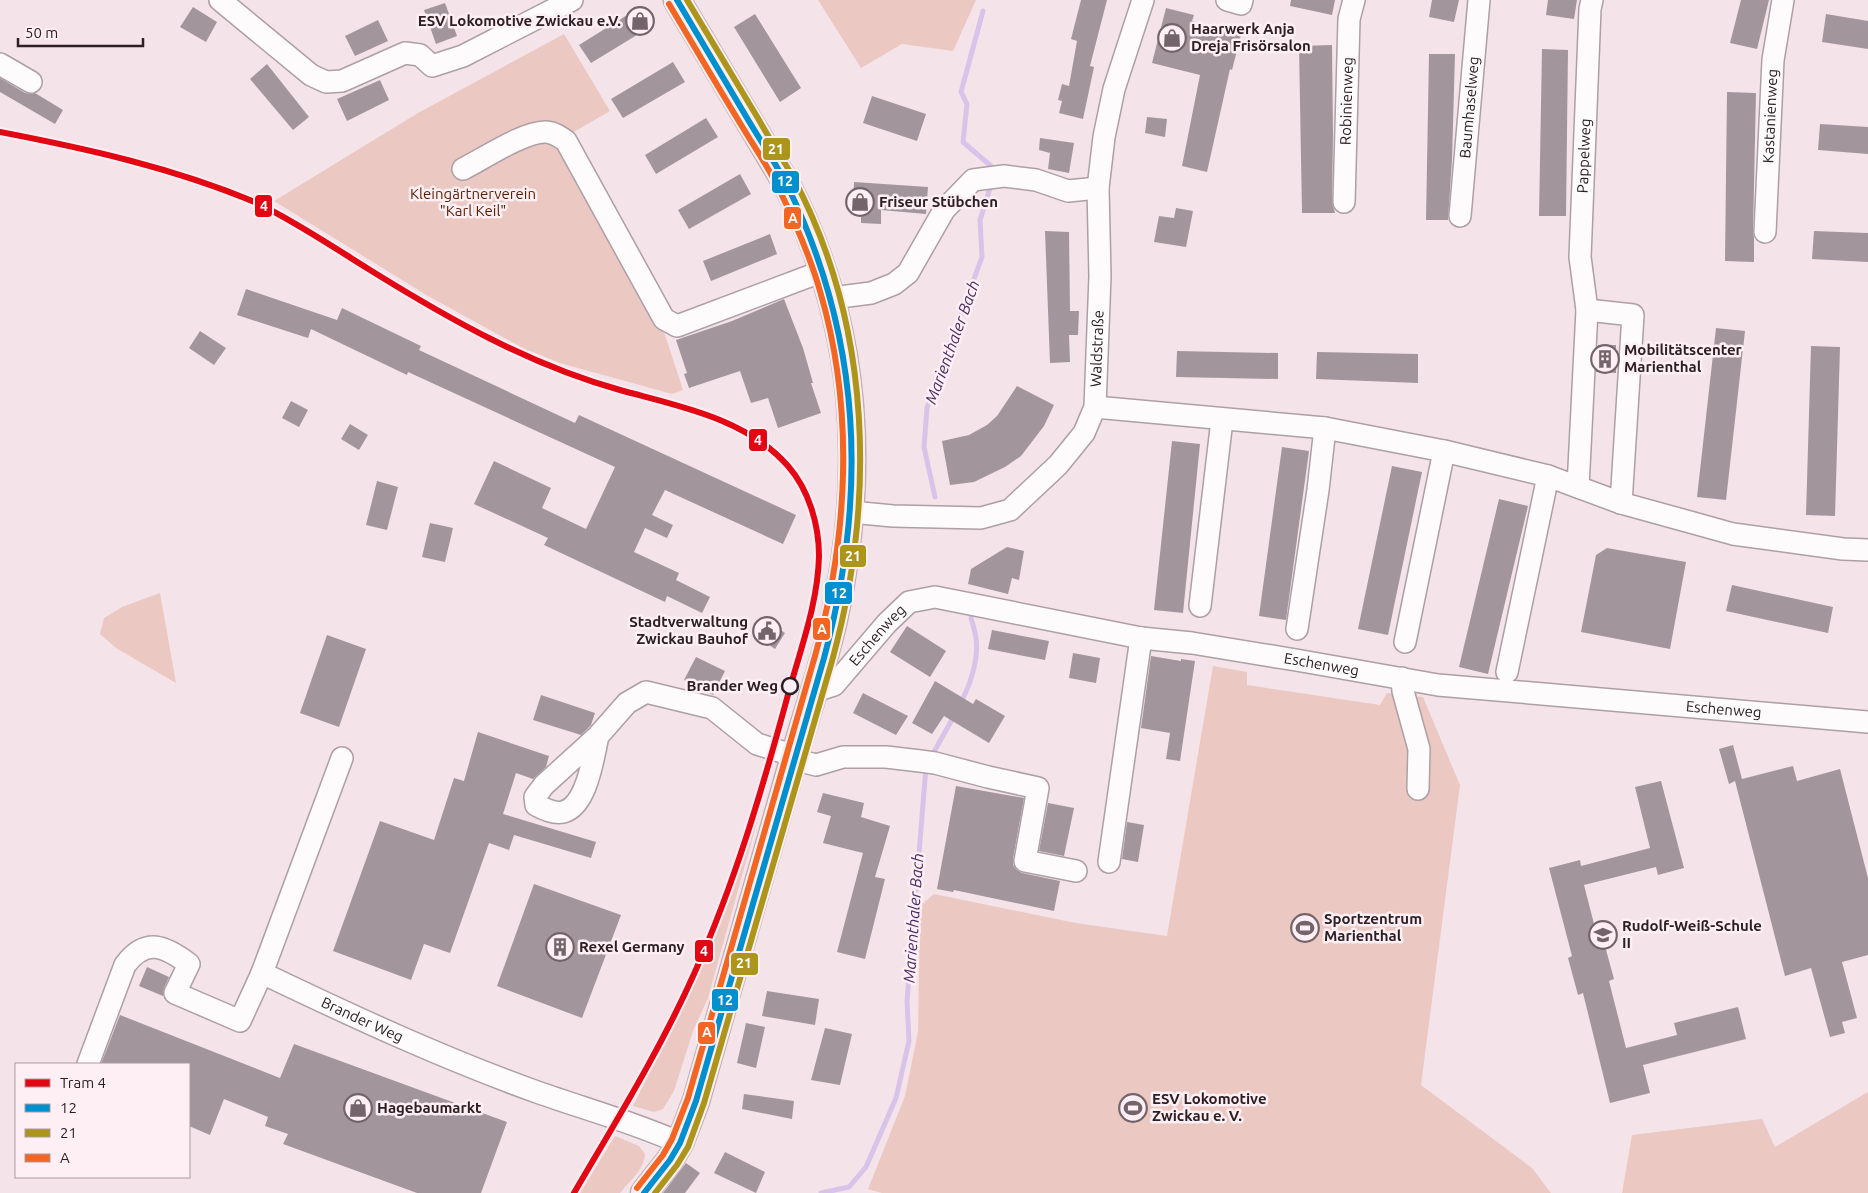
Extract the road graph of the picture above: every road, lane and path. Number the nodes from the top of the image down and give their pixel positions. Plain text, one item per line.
1 (220, 0) edge
2 (572, 0) edge
3 (677, 0) edge
4 (1143, 0) edge
5 (1227, 0) edge
6 (1242, 0) edge
7 (1354, 0) edge
8 (1479, 0) edge
9 (1592, 0) edge
10 (1783, 0) edge
11 (0, 64) edge
12 (31, 82) dead end
13 (463, 169) dead end
14 (1098, 188) junction
15 (1344, 202) dead end
16 (1460, 216) dead end
17 (1765, 232) dead end
18 (822, 271) junction
19 (832, 298) junction
20 (1587, 310) junction
21 (1095, 407) junction
22 (1222, 420) junction
23 (1325, 428) junction
24 (1444, 450) junction
25 (1548, 476) junction
26 (1578, 487) junction
27 (1621, 503) junction
28 (851, 512) junction
29 (1868, 550) edge
30 (1200, 606) dead end
31 (1297, 629) dead end
32 (1141, 638) junction
33 (1405, 642) dead end
34 (1507, 672) dead end
35 (1402, 678) junction
36 (816, 691) junction
37 (1868, 722) edge
38 (598, 736) dead end
39 (342, 758) dead end
40 (794, 758) junction
41 (1418, 789) dead end
42 (1109, 862) dead end
43 (1076, 871) dead end
44 (262, 973) junction
45 (88, 1063) edge
46 (680, 1143) junction
47 (644, 1193) edge

1 - 2 street
3 - 18 main road
4 - 14 street, Waldstraße
5 - 6 street
7 - 15 street, Robinienweg
8 - 16 street, Baumhaselweg
9 - 20 street, Pappelweg
10 - 17 street, Kastanienweg
11 - 12 street
13 - 18 street
14 - 19 street
14 - 21 street, Waldstraße
18 - 19 main road
19 - 28 main road
20 - 26 street, Pappelweg
20 - 27 street
21 - 22 street
21 - 28 street, Waldstraße
22 - 23 street
22 - 30 street
23 - 24 street
23 - 31 street, Eschenweg
24 - 25 street
24 - 33 street
25 - 26 street
25 - 34 street
26 - 27 street
27 - 29 street
28 - 36 main road
32 - 35 street, Eschenweg
32 - 36 street, Eschenweg
32 - 42 street
35 - 37 street, Eschenweg
35 - 41 street
36 - 40 main road
38 - 40 street
39 - 44 street
40 - 43 street
40 - 46 main road
44 - 45 street
44 - 46 street, Brander Weg
46 - 47 main road

